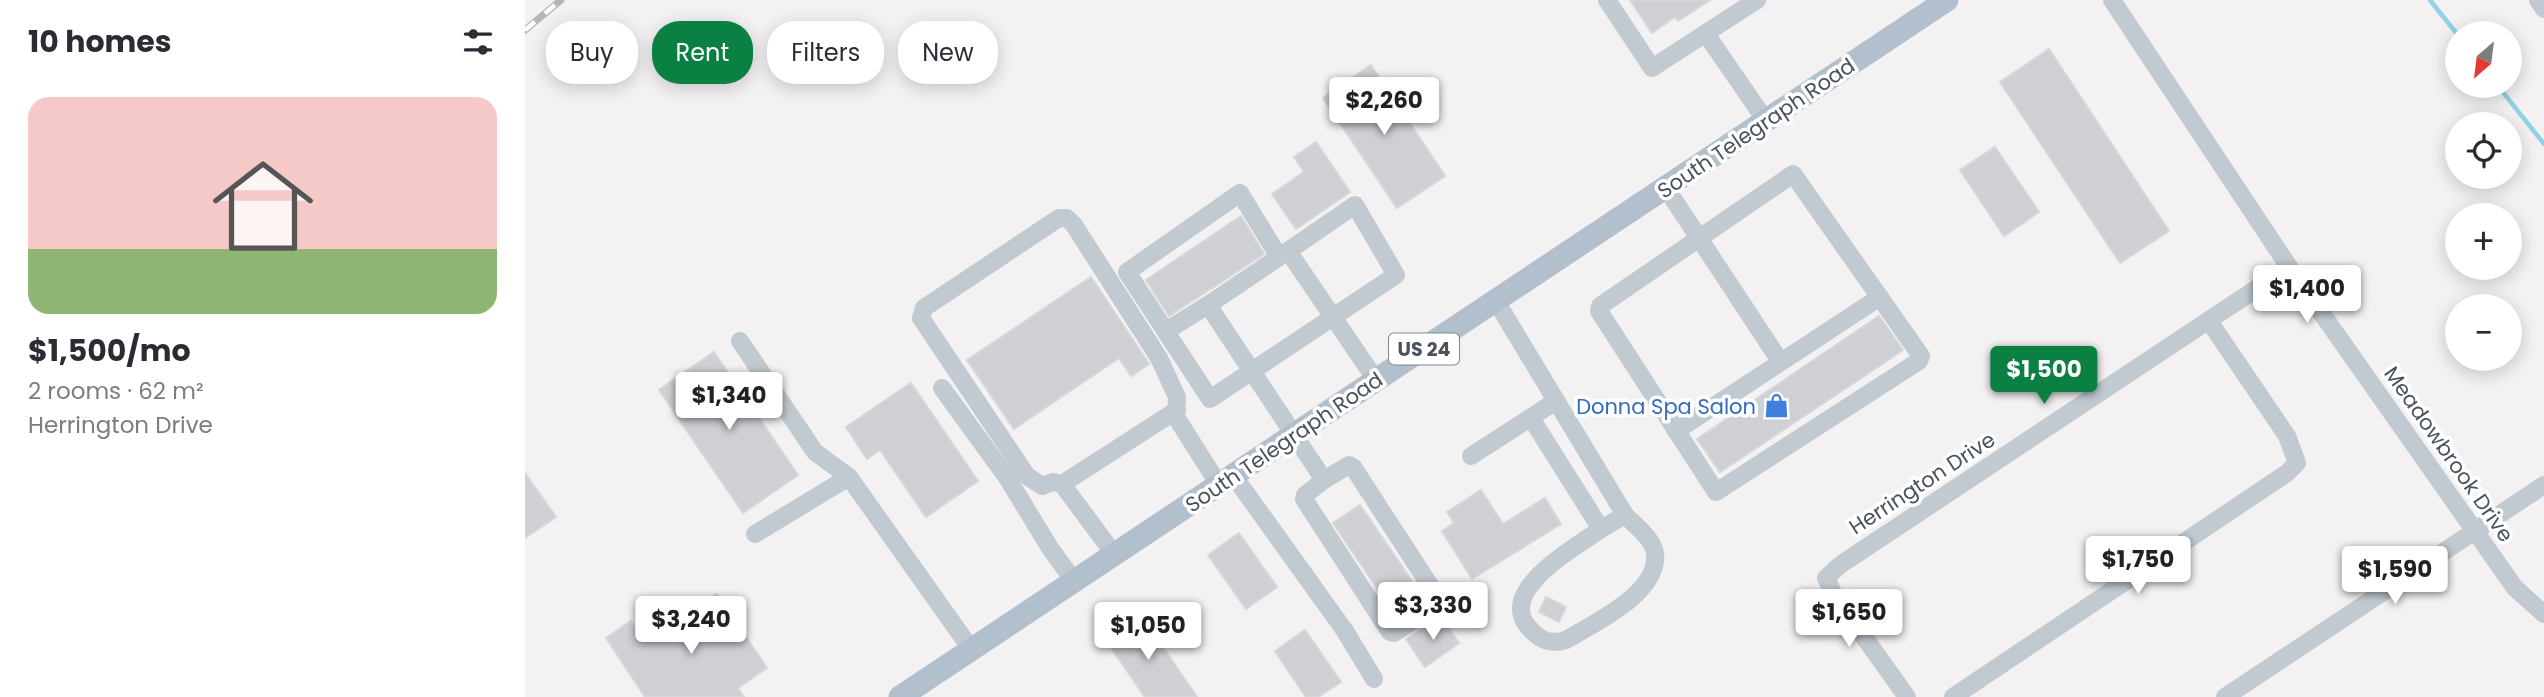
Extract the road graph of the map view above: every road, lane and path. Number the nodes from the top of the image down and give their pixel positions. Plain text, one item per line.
1 (1607, 0) edge
2 (1757, 0) edge
3 (1947, 0) edge
4 (2112, 0) edge
5 (2538, 0) edge
6 (2544, 9) edge
7 (1706, 34) junction
8 (1766, 121) junction
9 (1666, 188) junction
10 (1700, 239) junction
11 (1284, 254) junction
12 (2289, 267) junction
13 (1880, 297) junction
14 (1496, 301) junction
15 (1208, 305) junction
16 (1334, 317) junction
17 (2209, 321) junction
18 (1166, 331) junction
19 (740, 341) dead end
20 (1780, 361) junction
21 (1252, 372) junction
22 (1376, 380) junction
23 (942, 388) dead end
24 (1556, 401) junction
25 (1177, 410) junction
26 (1531, 418) junction
27 (1676, 431) junction
28 (1293, 435) junction
29 (1471, 456) dead end
30 (849, 477) junction
31 (1226, 480) junction
32 (1324, 480) junction
33 (1062, 484) junction
34 (2544, 485) edge
35 (1625, 515) junction
36 (1601, 529) junction
37 (2475, 529) junction
38 (755, 534) dead end
39 (1114, 554) junction
40 (1075, 581) junction
41 (2544, 614) edge
42 (971, 649) junction
43 (1374, 679) dead end
44 (2236, 694) edge
45 (900, 697) edge
46 (1907, 697) edge
47 (1952, 697) edge

1 - 7 street
2 - 7 street
3 - 8 main road, South Telegraph Road / US 24
4 - 12 street, Meadowbrook Drive
5 - 6 street
7 - 8 street
8 - 9 main road, South Telegraph Road / US 24
9 - 10 street
9 - 14 main road, South Telegraph Road / US 24
10 - 13 street
10 - 20 street
10 - 27 street
11 - 15 street
11 - 16 street
11 - 16 street
11 - 18 street
12 - 17 street, Herrington Drive
12 - 37 street, Meadowbrook Drive
13 - 20 street
13 - 27 street
14 - 22 main road, South Telegraph Road / US 24
14 - 24 street
15 - 18 street
15 - 21 street
16 - 21 street
16 - 22 street
17 - 46 street, Herrington Drive
17 - 47 street
18 - 21 street
19 - 30 street
20 - 27 street
21 - 28 street
22 - 28 main road, South Telegraph Road / US 24
23 - 40 street
24 - 26 street
24 - 35 street
25 - 31 street
25 - 33 street
25 - 33 street
26 - 29 street
26 - 36 street
28 - 31 main road, South Telegraph Road / US 24
28 - 32 street
30 - 38 street
30 - 42 street
31 - 39 main road, South Telegraph Road / US 24
31 - 43 street
32 - 32 street
33 - 39 street
34 - 37 street
35 - 36 street
35 - 36 street
37 - 41 street, Meadowbrook Drive
37 - 44 street
39 - 40 main road, South Telegraph Road / US 24
40 - 42 main road, South Telegraph Road / US 24
42 - 45 main road, South Telegraph Road / US 24

